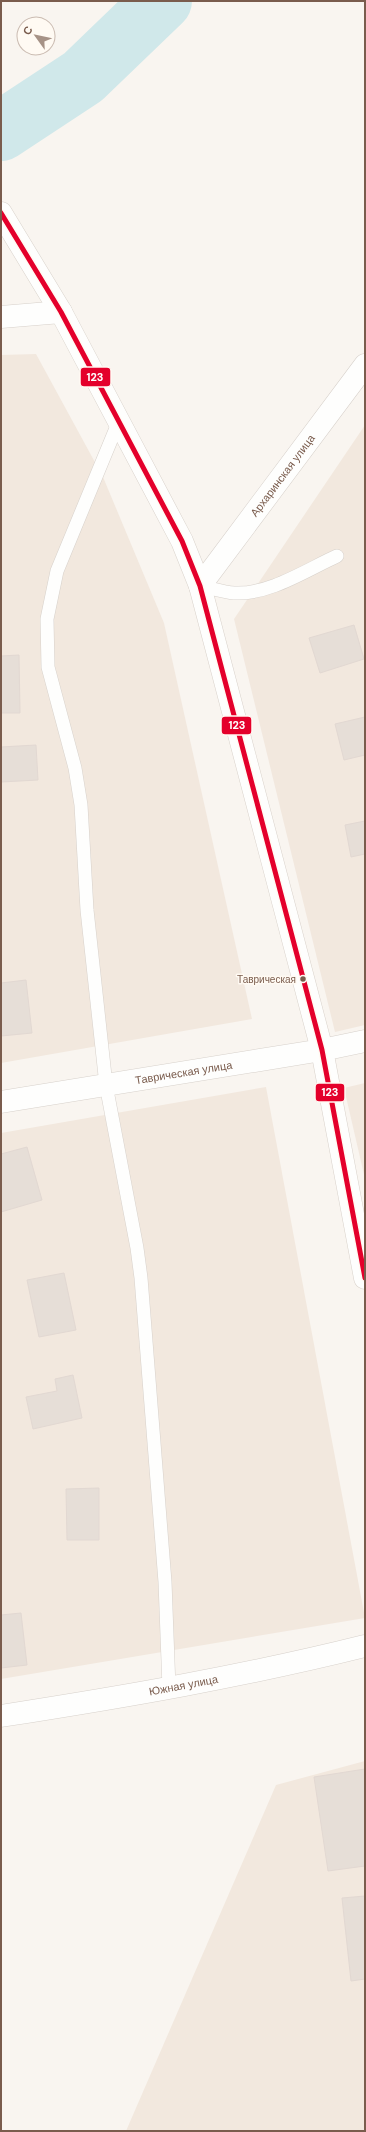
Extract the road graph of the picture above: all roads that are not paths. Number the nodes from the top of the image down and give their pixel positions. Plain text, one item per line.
1 (1, 213) edge
2 (61, 312) junction
3 (1, 317) edge
4 (365, 365) edge
5 (119, 421) junction
6 (337, 556) dead end
7 (200, 586) junction
8 (365, 1041) edge
9 (322, 1050) junction
10 (106, 1085) junction
11 (1, 1102) edge
12 (365, 1278) edge
13 (365, 1646) edge
14 (169, 1688) junction
15 (1, 1716) edge

1 - 2 main road
2 - 3 main road
2 - 5 main road
4 - 7 main road, Архаринская улица
5 - 7 main road
5 - 10 lane
6 - 7 lane
7 - 9 main road
8 - 9 main road, Таврическая улица
9 - 10 main road, Таврическая улица
9 - 12 main road
10 - 11 main road, Таврическая улица
10 - 14 lane
13 - 14 main road, Южная улица
14 - 15 main road, Южная улица

